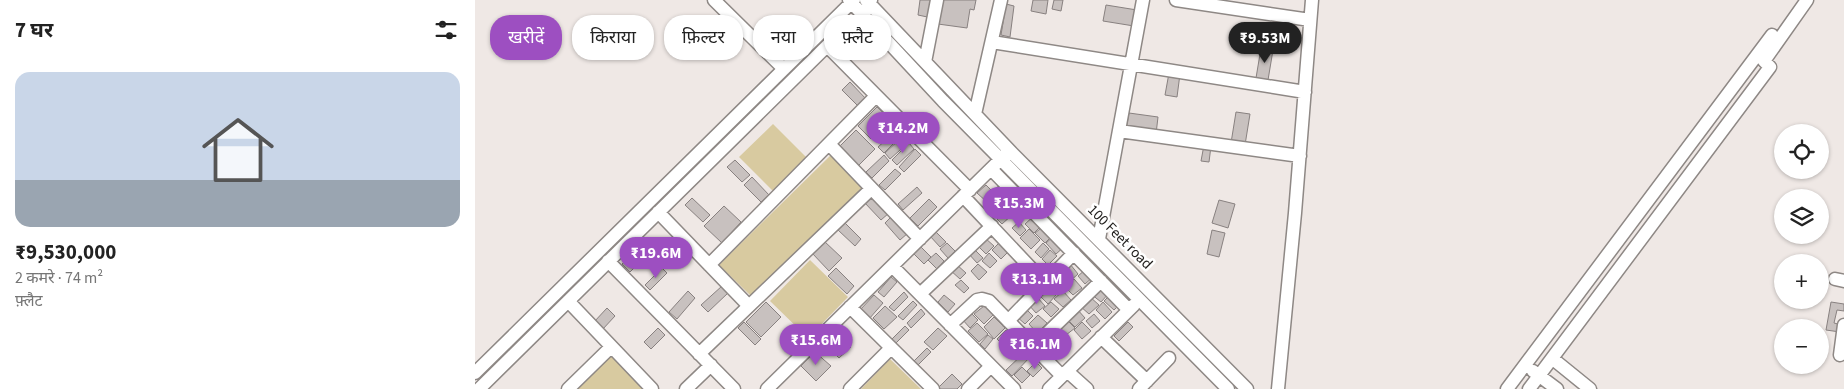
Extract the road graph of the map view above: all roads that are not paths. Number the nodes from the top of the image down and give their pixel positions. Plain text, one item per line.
1 (714, 0) edge
2 (937, 0) edge
3 (1001, 0) edge
4 (1143, 0) edge
5 (1177, 0) edge
6 (1311, 0) edge
7 (1797, 0) edge
8 (1807, 0) edge
9 (851, 1) edge
10 (868, 5) edge
11 (858, 15) edge
12 (1310, 20) junction
13 (992, 42) junction
14 (824, 49) edge
15 (841, 60) edge
16 (925, 62) junction
17 (1131, 63) junction
18 (784, 69) junction
19 (1305, 92) junction
20 (877, 96) junction
21 (975, 114) junction
22 (1119, 131) junction
23 (829, 144) junction
24 (1006, 155) junction
25 (1300, 156) junction
26 (991, 169) junction
27 (871, 189) junction
28 (966, 193) junction
29 (659, 212) junction
30 (992, 226) junction
31 (920, 239) junction
32 (1099, 239) junction
33 (1075, 253) junction
34 (608, 261) junction
35 (709, 265) junction
36 (893, 266) junction
37 (1101, 281) junction
38 (1045, 283) junction
39 (920, 294) junction
40 (1140, 299) junction
41 (568, 302) junction
42 (749, 306) junction
43 (850, 307) junction
44 (1129, 310) junction
45 (1008, 321) junction
46 (950, 325) junction
47 (1844, 325) edge
48 (1101, 337) junction
49 (611, 346) junction
50 (1033, 347) junction
51 (891, 348) junction
52 (699, 354) junction
53 (1839, 355) dead end
54 (1169, 358) dead end
55 (1553, 358) junction
56 (711, 365) junction
57 (1525, 365) junction
58 (991, 366) junction
59 (475, 373) edge
60 (1064, 374) junction
61 (1539, 376) junction
62 (1143, 385) edge
63 (479, 389) edge
64 (568, 389) edge
65 (652, 389) edge
66 (686, 389) edge
67 (734, 389) edge
68 (767, 389) edge
69 (850, 389) edge
70 (933, 389) edge
71 (968, 389) edge
72 (1014, 389) edge
73 (1049, 389) edge
74 (1087, 389) edge
75 (1228, 389) edge
76 (1247, 389) edge
77 (1278, 389) edge
78 (1507, 389) edge
79 (1529, 389) edge
80 (1557, 389) edge
81 (1590, 389) edge

1 - 18 street
2 - 16 street
3 - 13 street
4 - 17 street
5 - 12 street
6 - 12 street
7 - 57 street
8 - 55 street
9 - 10 street, 100 Feet road
9 - 18 street
10 - 11 street
10 - 16 street, 100 Feet road
10 - 24 street, 100 Feet road
12 - 19 street
13 - 17 street
13 - 21 street
14 - 29 street
15 - 20 street
16 - 21 street, 100 Feet road
17 - 19 street
17 - 22 street
18 - 59 street
19 - 25 street
20 - 23 street
20 - 28 street
21 - 24 street, 100 Feet road
22 - 25 street
22 - 32 street
23 - 27 street
23 - 35 street
24 - 26 street
24 - 32 street, 100 Feet road
24 - 40 street, 100 Feet road
25 - 77 street
26 - 28 street
26 - 33 street
27 - 31 street
27 - 42 street
28 - 30 street
28 - 31 street
29 - 34 street
29 - 35 street
30 - 38 street
30 - 39 street
31 - 36 street
32 - 76 street, 100 Feet road
33 - 37 street
33 - 38 street
34 - 41 street
34 - 52 street
35 - 42 street
36 - 39 street
36 - 43 street
37 - 44 street
37 - 50 street
38 - 45 street
39 - 46 street
40 - 44 street
40 - 75 street, 100 Feet road
41 - 49 street
41 - 63 street
42 - 52 street
43 - 51 street
43 - 68 street
44 - 48 street
45 - 46 street
45 - 50 street
46 - 58 street
47 - 53 street
48 - 60 street
48 - 62 street
49 - 64 street
49 - 65 street
50 - 60 street
51 - 69 street
51 - 70 street
52 - 56 street
54 - 62 street
55 - 61 street
55 - 81 street
56 - 66 street
56 - 67 street
57 - 61 street
57 - 78 street
58 - 71 street
58 - 72 street
60 - 73 street
60 - 74 street
61 - 79 street
61 - 80 street

